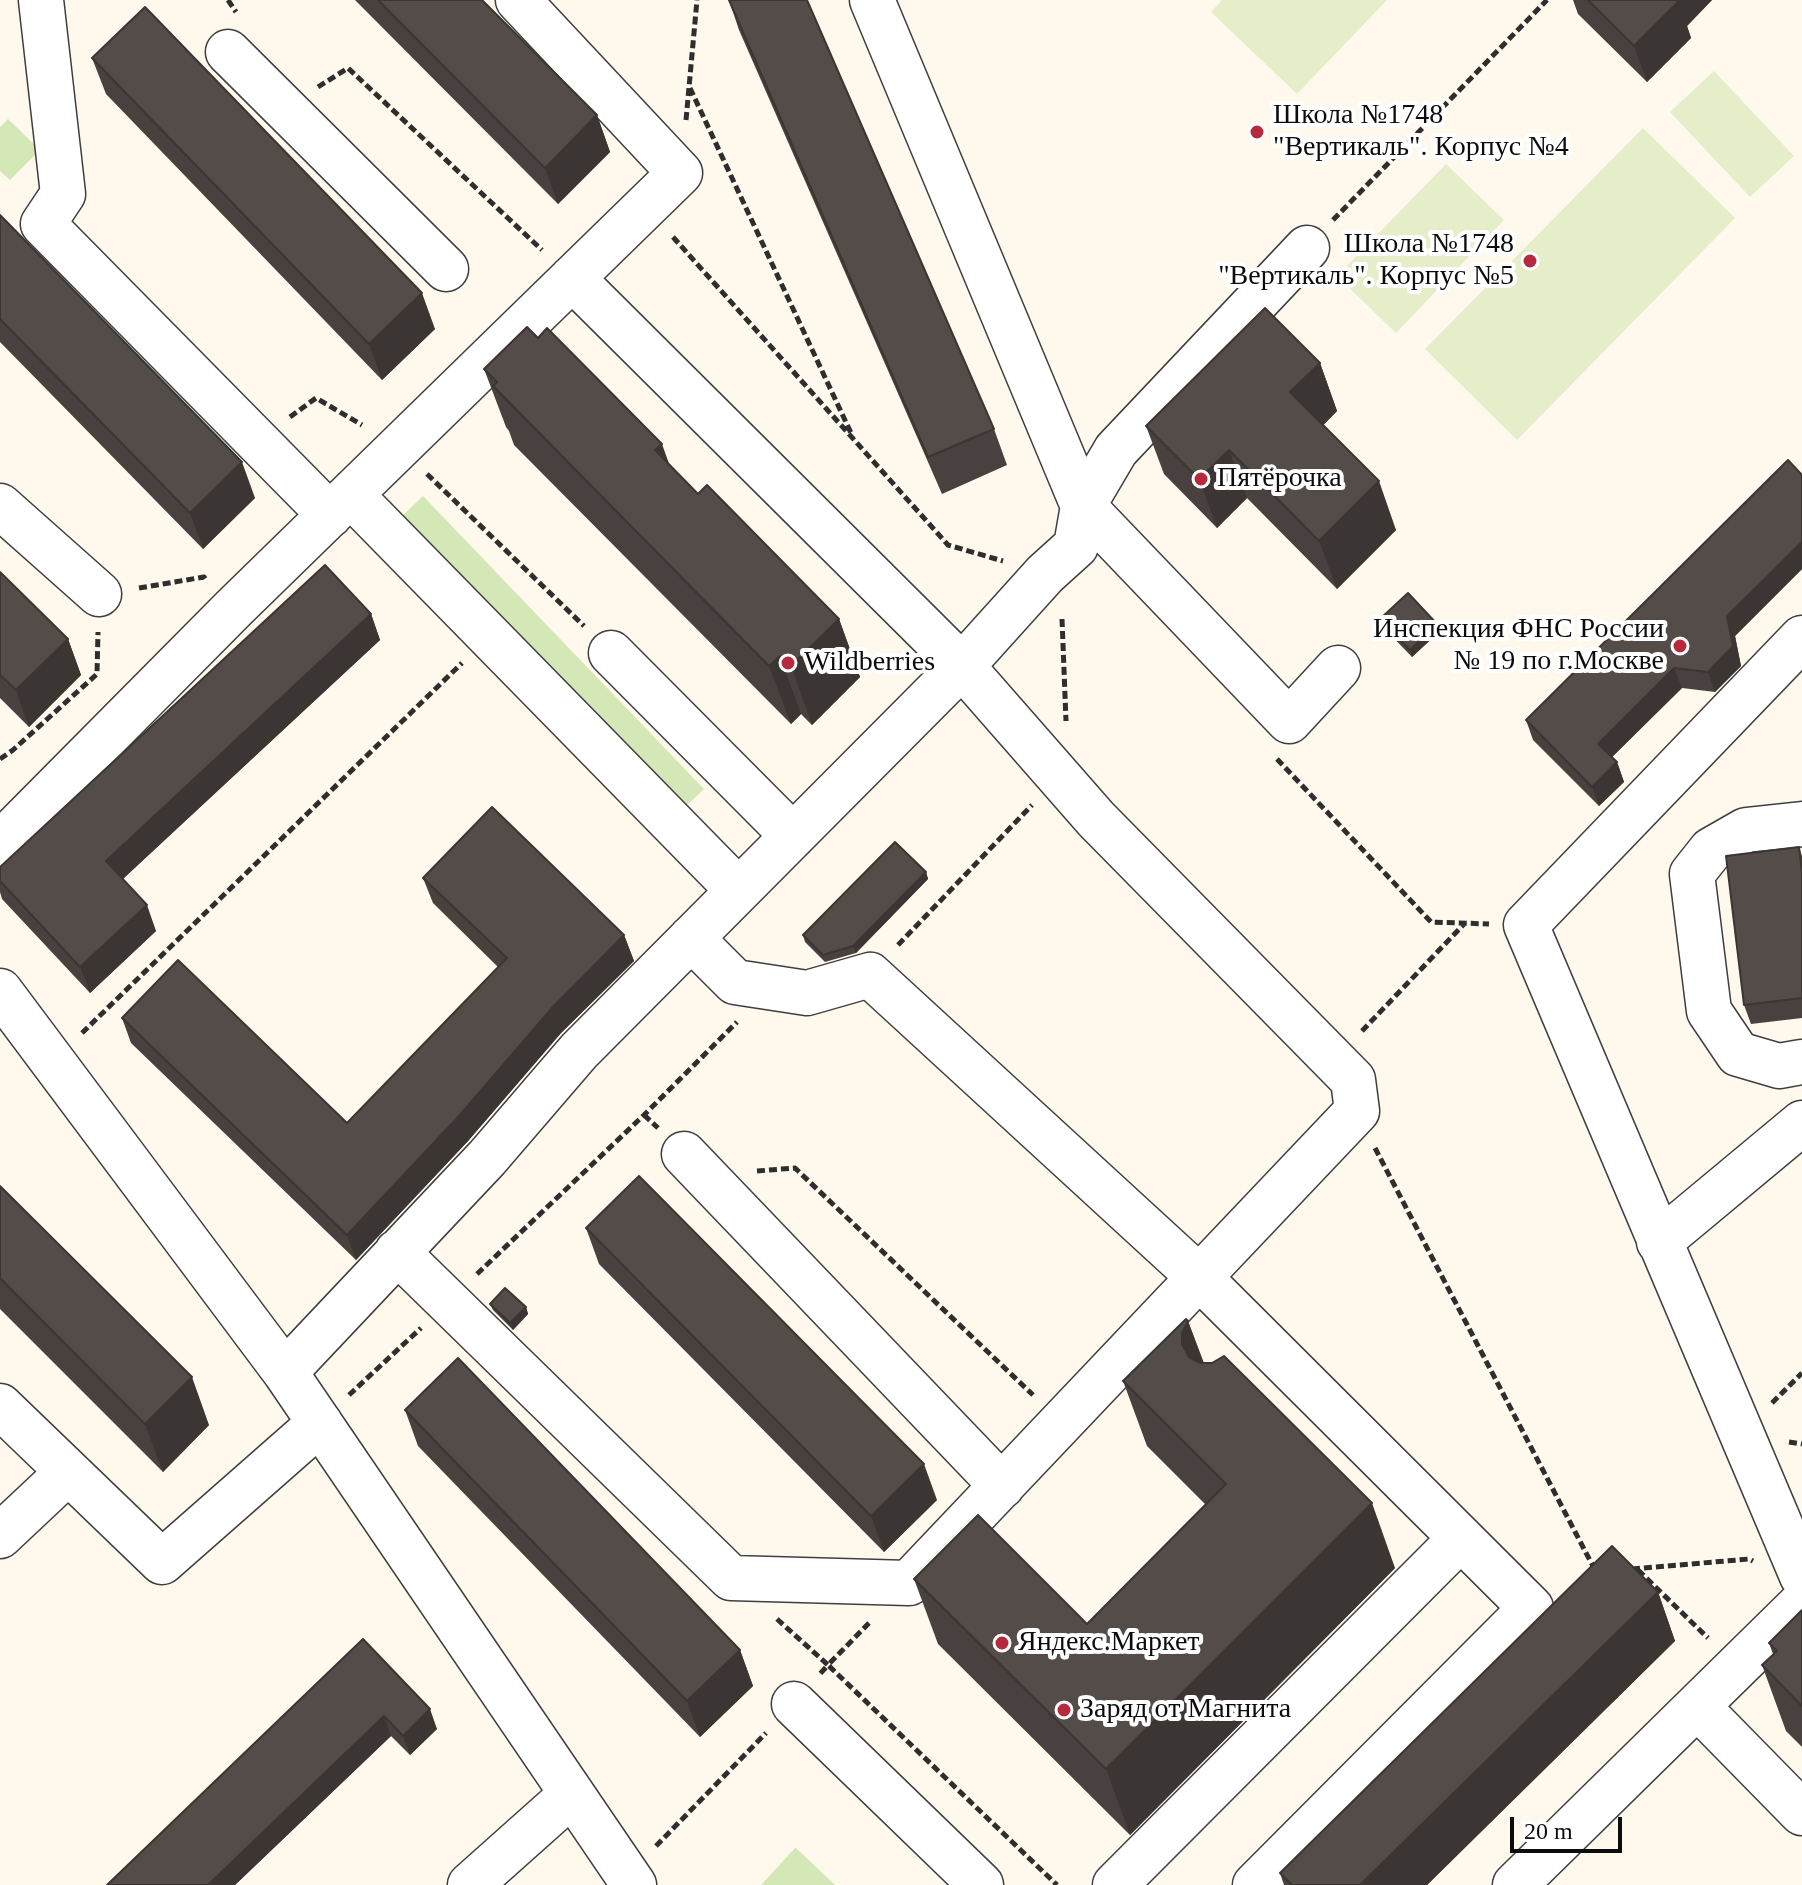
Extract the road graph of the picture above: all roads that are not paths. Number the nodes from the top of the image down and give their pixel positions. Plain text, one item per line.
1 (41, 0) edge
2 (518, 0) edge
3 (872, 0) edge
4 (228, 52) dead end
5 (1307, 248) road end
6 (446, 269) dead end
7 (572, 278) junction
8 (340, 505) junction
9 (0, 506) edge
10 (1083, 506) junction
11 (99, 594) road end
12 (1802, 638) edge
13 (611, 653) road end
14 (962, 666) junction
15 (1338, 668) dead end
16 (1802, 824) edge
17 (793, 836) junction
18 (0, 844) edge
19 (738, 890) junction
20 (691, 938) junction
21 (0, 991) edge
22 (1802, 1062) edge
23 (1802, 1123) edge
24 (694, 1164) road end
25 (1659, 1242) junction
26 (397, 1252) junction
27 (1200, 1278) junction
28 (285, 1372) junction
29 (0, 1406) edge
30 (320, 1423) junction
31 (67, 1473) junction
32 (1002, 1486) junction
33 (0, 1536) edge
34 (1461, 1538) junction
35 (1782, 1572) edge
36 (1802, 1603) edge
37 (794, 1704) road end
38 (1697, 1706) junction
39 (572, 1794) junction
40 (1802, 1813) edge
41 (631, 1880) edge
42 (470, 1885) edge
43 (981, 1885) edge
44 (1115, 1885) edge
45 (1255, 1885) edge
46 (1515, 1885) edge

1 - 8 lane
2 - 7 lane
3 - 10 lane
4 - 6 lane
5 - 10 lane
7 - 8 lane
7 - 14 lane
8 - 18 lane
8 - 19 lane
9 - 11 lane
10 - 14 lane
10 - 15 lane
12 - 25 lane
13 - 17 lane
14 - 17 lane
14 - 27 lane
16 - 22 lane
17 - 19 lane
19 - 20 lane
20 - 26 lane
20 - 27 lane
21 - 28 lane
23 - 25 lane
24 - 32 lane
25 - 35 lane
26 - 28 lane
26 - 32 lane
27 - 32 lane
27 - 34 lane
28 - 30 lane
29 - 31 lane
30 - 31 lane
30 - 39 lane
31 - 33 lane
34 - 44 lane
34 - 45 lane
36 - 38 lane
37 - 43 lane
38 - 40 lane
38 - 46 lane
39 - 41 lane
39 - 42 lane

